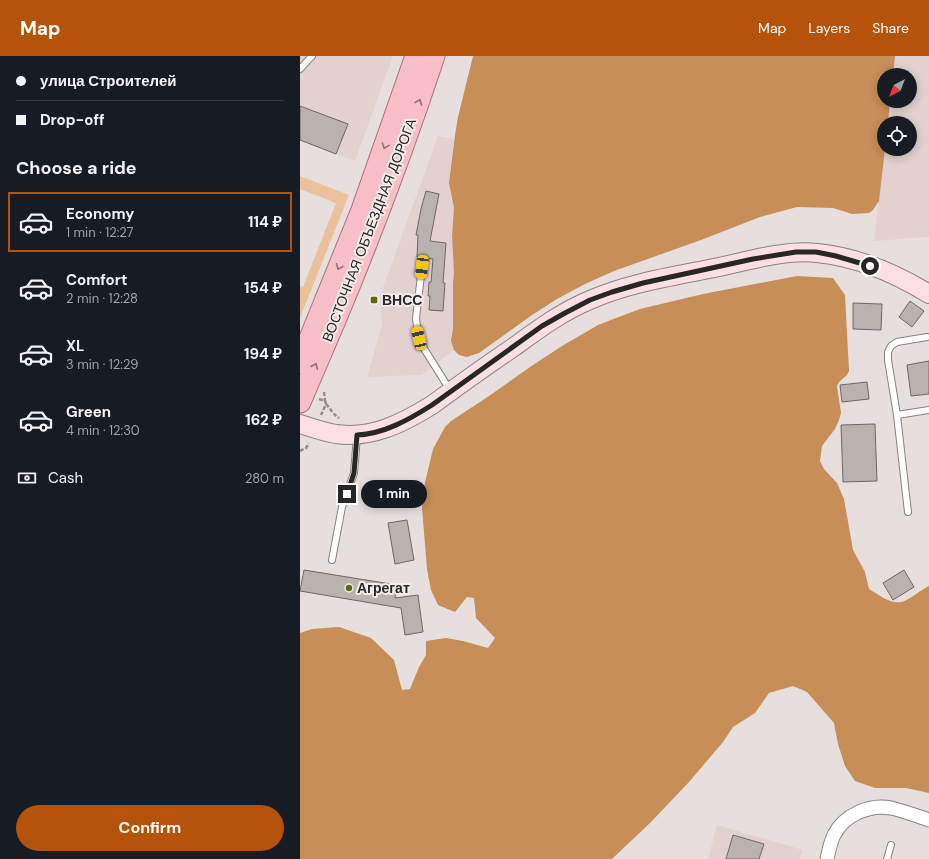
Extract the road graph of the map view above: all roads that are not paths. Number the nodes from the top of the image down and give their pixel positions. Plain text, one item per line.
1 (312, 56) edge
2 (416, 56) edge
3 (434, 56) edge
4 (300, 69) edge
5 (422, 267) dead end
6 (929, 294) edge
7 (927, 337) dead end
8 (300, 364) edge
9 (451, 391) junction
10 (300, 402) edge
11 (929, 410) edge
12 (897, 415) junction
13 (300, 424) edge
14 (357, 435) junction
15 (908, 512) dead end
16 (332, 560) dead end
17 (929, 820) edge
18 (891, 845) dead end
19 (827, 859) edge
20 (887, 859) edge

1 - 4 lane
2 -> 8 main road, ВОСТОЧНАЯ ОБЪЕЗДНАЯ ДОРОГА
10 -> 3 main road, ВОСТОЧНАЯ ОБЪЕЗДНАЯ ДОРОГА
5 - 9 lane
6 - 9 main road
7 - 12 lane
9 - 14 main road
11 - 12 lane
12 - 15 lane
13 - 14 main road
14 - 16 lane
17 - 19 street
18 - 20 lane

